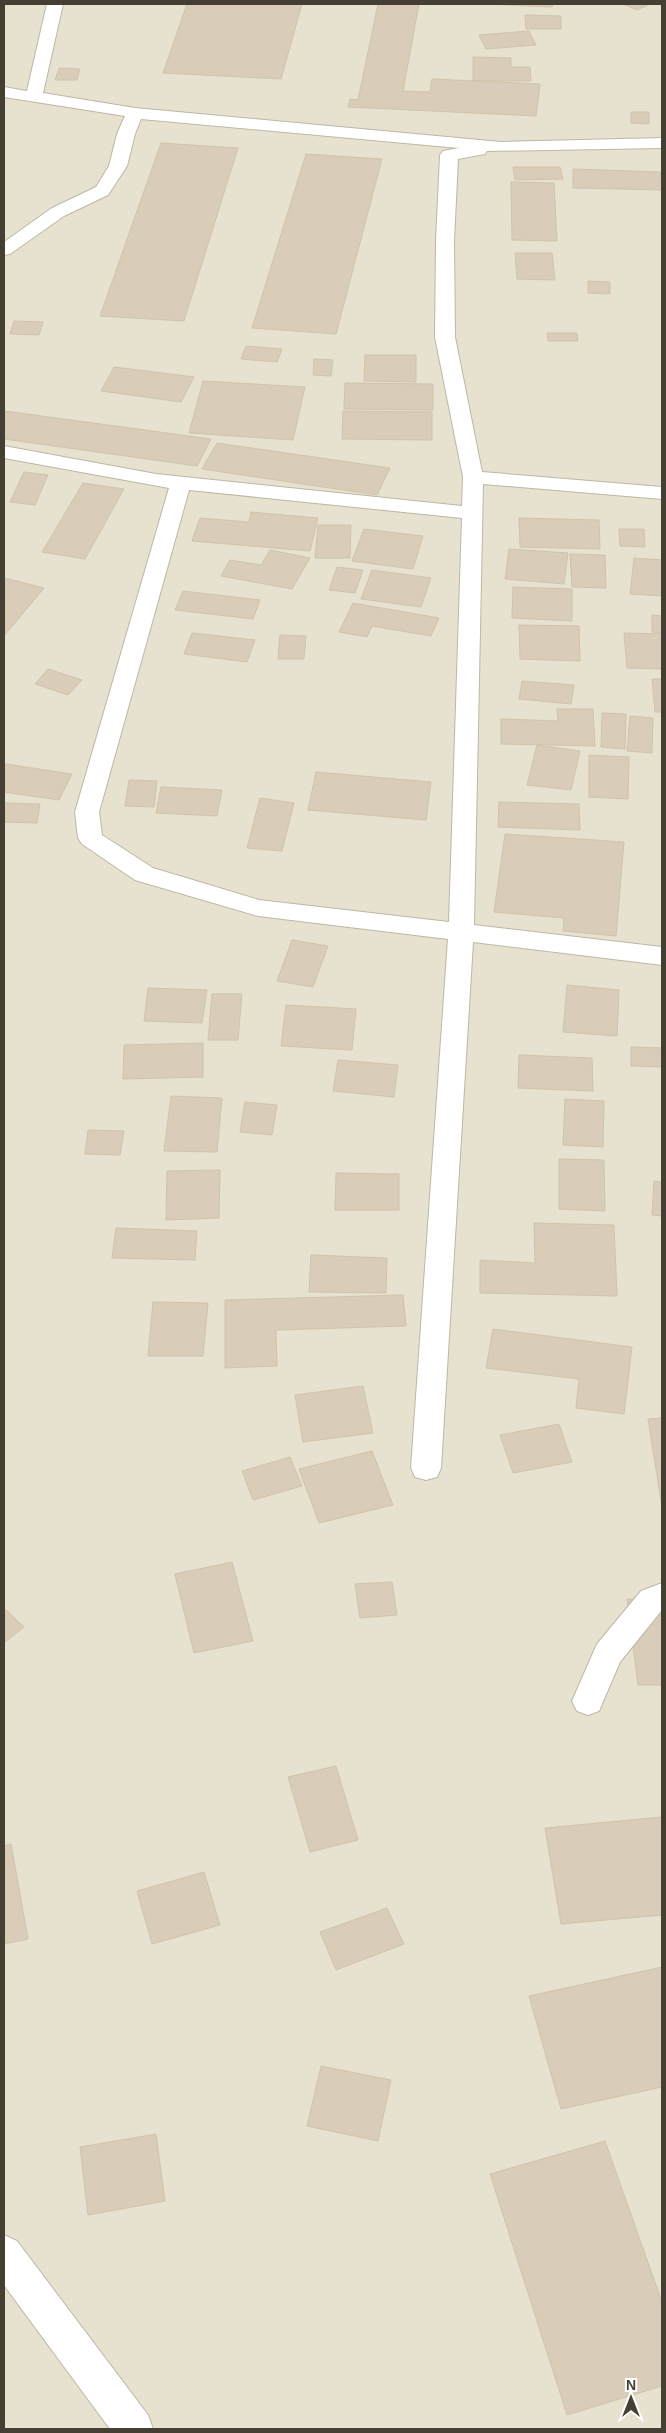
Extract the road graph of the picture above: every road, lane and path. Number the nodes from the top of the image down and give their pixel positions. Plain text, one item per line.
1 (55, 4) edge
2 (4, 92) edge
3 (34, 98) junction
4 (135, 113) junction
5 (662, 143) edge
6 (500, 147) junction
7 (4, 250) edge
8 (4, 452) edge
9 (473, 477) junction
10 (181, 482) junction
11 (662, 493) edge
12 (472, 513) junction
13 (461, 933) junction
14 (662, 956) edge
15 (426, 1468) dead end
16 (662, 1596) edge
17 (588, 1701) dead end
18 (4, 2254) edge
19 (134, 2429) edge

1 - 3 street
2 - 3 street
3 - 4 street
4 - 6 street
4 - 7 street
5 - 6 street
6 - 9 street
8 - 10 street
9 - 11 street
9 - 12 street
10 - 12 street
10 - 13 street
12 - 13 street
13 - 14 street
13 - 15 street
16 - 17 street
18 - 19 street

